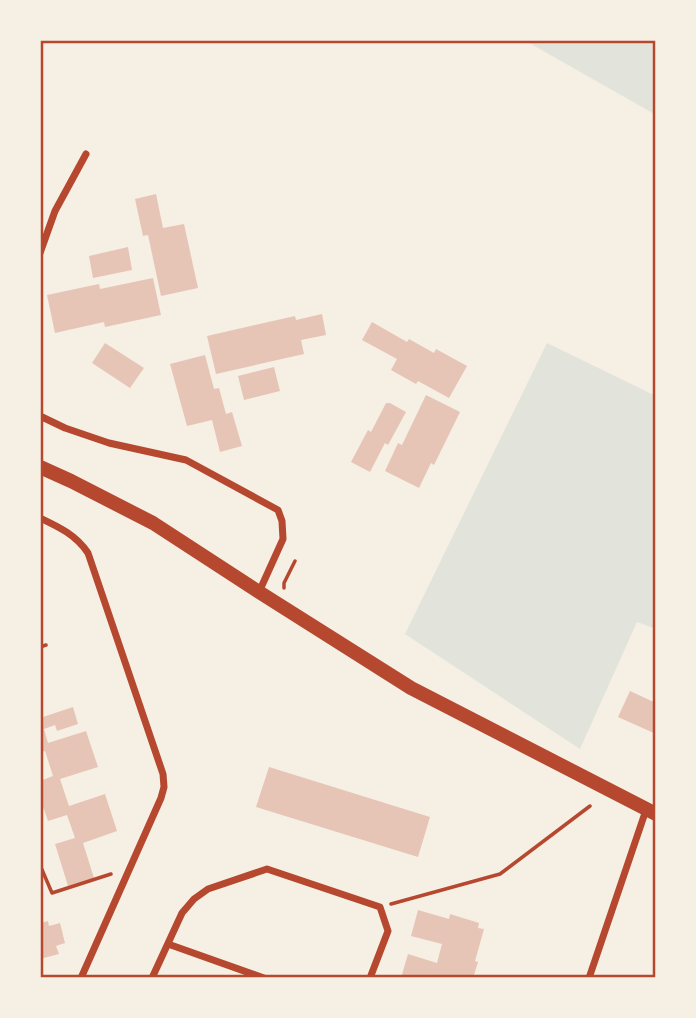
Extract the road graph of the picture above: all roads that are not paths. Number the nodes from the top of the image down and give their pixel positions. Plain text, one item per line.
1 (86, 154) dead end
2 (40, 253) edge
3 (40, 416) edge
4 (40, 467) edge
5 (40, 518) edge
6 (259, 592) junction
7 (651, 811) edge
8 (168, 944) junction
9 (81, 978) edge
10 (152, 978) edge
11 (264, 978) edge
12 (370, 978) edge
13 (589, 978) edge

1 - 2 street
3 - 6 street
4 - 6 main road
5 - 9 street
6 - 7 main road
7 - 13 street
8 - 10 street
8 - 11 street
8 - 12 street

